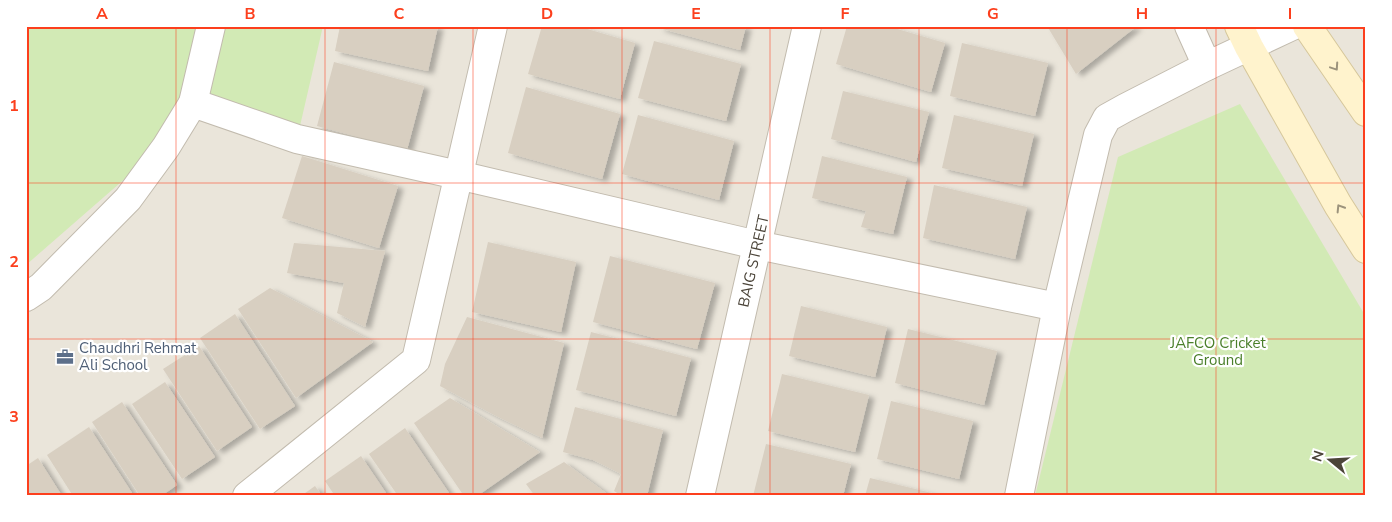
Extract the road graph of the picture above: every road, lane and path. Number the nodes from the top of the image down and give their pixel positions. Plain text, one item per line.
1 (211, 26) edge
2 (493, 26) edge
3 (807, 26) edge
4 (1189, 26) edge
5 (1292, 26) edge
6 (1307, 26) edge
7 (1244, 37) edge
8 (1207, 66) junction
9 (193, 103) junction
10 (1366, 112) edge
11 (458, 175) junction
12 (757, 245) junction
13 (1366, 249) edge
14 (26, 297) edge
15 (1057, 307) junction
16 (247, 496) edge
17 (700, 496) edge
18 (1019, 496) edge

1 - 9 street
2 - 11 street
3 - 12 street, BAIG STREET
4 - 8 street
5 - 7 street
6 -> 10 main road
7 - 8 street
13 -> 7 main road
8 - 15 street
9 - 11 street
9 - 14 street
11 - 12 street
11 - 16 street
12 - 15 street
12 - 17 street, BAIG STREET
15 - 18 street

